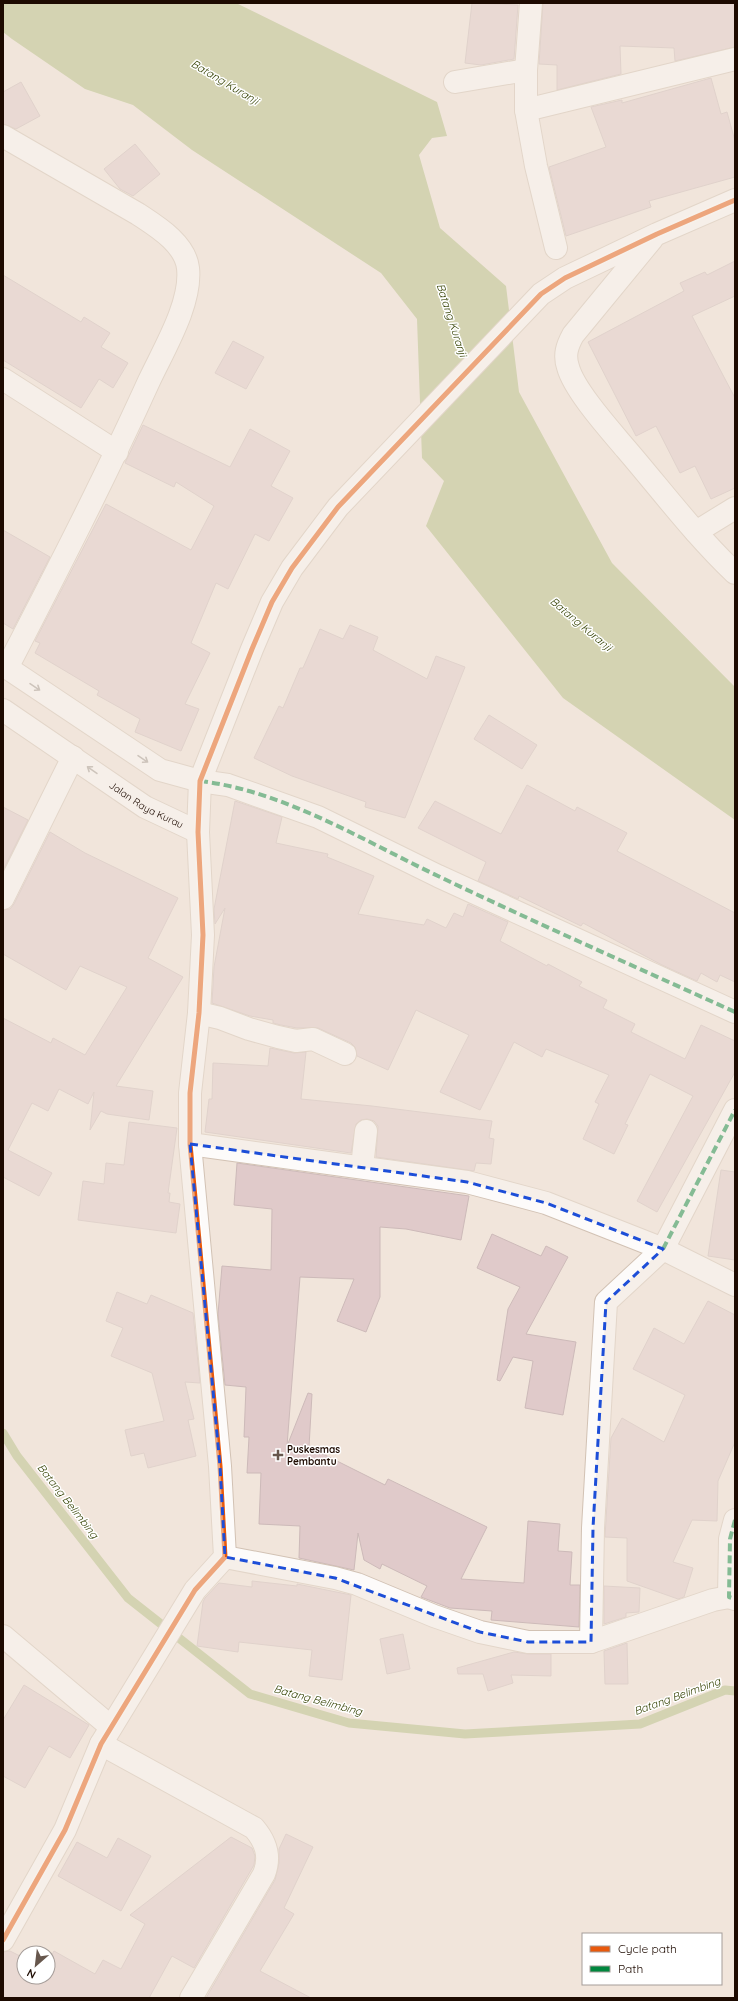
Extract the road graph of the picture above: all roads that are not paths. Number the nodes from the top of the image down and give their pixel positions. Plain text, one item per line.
1 (530, 3) edge
2 (735, 59) edge
3 (526, 70) junction
4 (455, 82) dead end
5 (526, 110) junction
6 (3, 136) edge
7 (735, 200) edge
8 (657, 234) junction
9 (556, 248) dead end
10 (3, 379) edge
11 (117, 452) junction
12 (735, 508) edge
13 (696, 532) junction
14 (735, 573) edge
15 (5, 666) edge
16 (3, 710) edge
17 (73, 757) junction
18 (200, 781) junction
19 (198, 832) junction
20 (3, 898) edge
21 (735, 1012) edge
22 (199, 1014) junction
23 (345, 1054) dead end
24 (735, 1110) edge
25 (366, 1131) dead end
26 (190, 1144) junction
27 (362, 1167) junction
28 (663, 1249) junction
29 (735, 1285) edge
30 (735, 1520) edge
31 (225, 1557) junction
32 (732, 1598) edge
33 (3, 1636) edge
34 (591, 1642) junction
35 (106, 1735) junction
36 (3, 1940) edge
37 (191, 1998) edge

1 - 3 street
2 - 5 street
3 - 4 street
3 - 5 street
5 - 9 street
6 - 11 street
7 - 8 street, Jalan Raya Kurau
8 - 13 street
8 - 18 street, Jalan Raya Kurau
10 - 11 street
11 - 15 street
12 - 13 street
13 - 14 street
15 -> 18 street
16 - 17 street, Jalan Raya Kurau
19 -> 17 street, Jalan Raya Kurau
17 - 20 street
18 - 19 street, Jalan Raya Kurau
18 - 21 street
19 - 22 street
22 - 23 street
22 - 26 street
24 - 28 street
25 - 27 street
26 - 27 street
26 - 31 street
27 - 28 street
28 - 29 street
28 - 34 street
30 - 32 street
31 - 34 street
31 - 35 street
32 - 34 street
33 - 35 street
35 - 36 street
35 - 37 street

